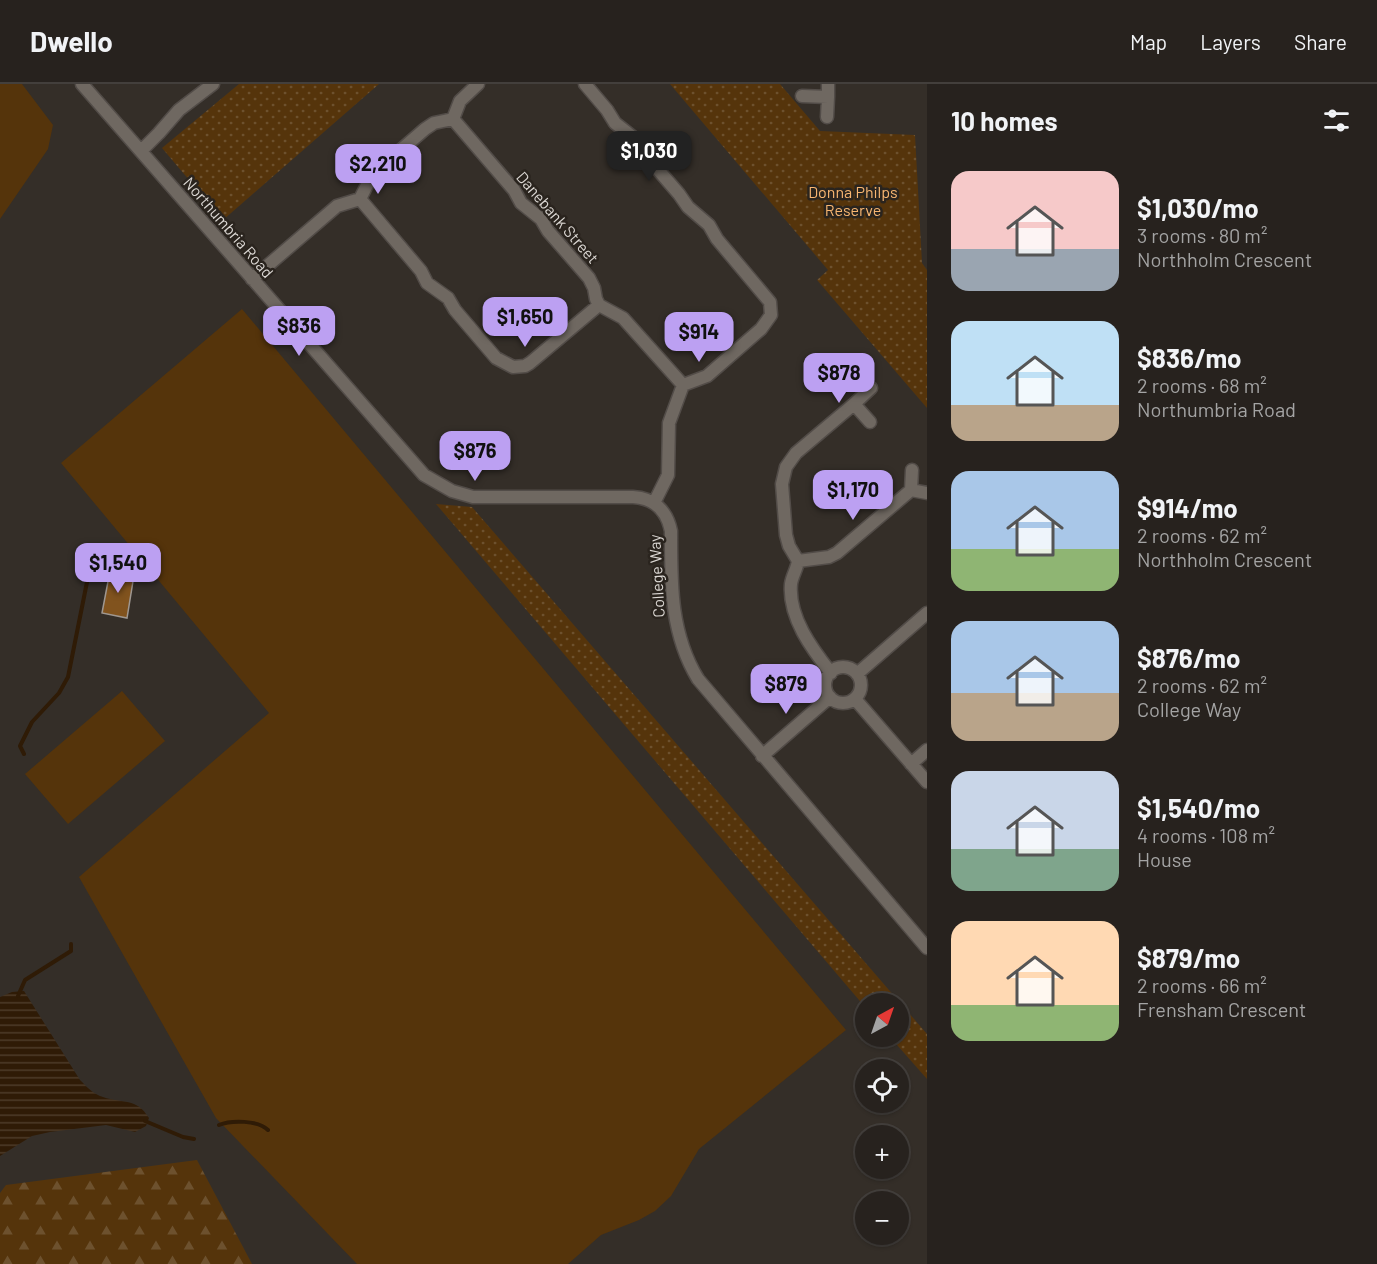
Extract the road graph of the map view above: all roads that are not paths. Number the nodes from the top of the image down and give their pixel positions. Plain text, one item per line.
1 (82, 84) edge
2 (213, 84) edge
3 (478, 84) edge
4 (585, 84) edge
5 (828, 90) edge
6 (802, 96) dead end
7 (827, 117) dead end
8 (453, 119) junction
9 (141, 151) junction
10 (360, 199) junction
11 (252, 279) junction
12 (599, 305) junction
13 (683, 386) junction
14 (871, 388) dead end
15 (854, 404) junction
16 (870, 422) dead end
17 (912, 470) dead end
18 (911, 490) junction
19 (927, 493) edge
20 (654, 503) junction
21 (798, 561) junction
22 (927, 613) edge
23 (831, 673) junction
24 (857, 674) junction
25 (830, 697) junction
26 (855, 699) junction
27 (927, 750) edge
28 (762, 756) junction
29 (911, 764) junction
30 (927, 782) edge
31 (927, 948) edge

1 - 9 street, Northumbria Road
2 - 9 street
3 - 8 street
4 - 13 street
5 - 6 street
5 - 7 street
8 - 10 street
8 - 12 street, Danebank Street
9 - 11 street, Northumbria Road
10 - 11 street
10 - 12 street
11 - 20 street, Northumbria Road
12 - 13 street
13 - 20 street
14 - 15 street
15 - 16 street
15 - 21 street
17 - 18 street
18 - 19 street
18 - 21 street
20 - 28 street, College Way
21 - 23 street
22 - 24 street
23 - 24 street
23 - 25 street
24 - 26 street
25 - 26 street
25 - 28 street
26 - 29 street
27 - 29 street
28 - 31 street, College Way
29 - 30 street

